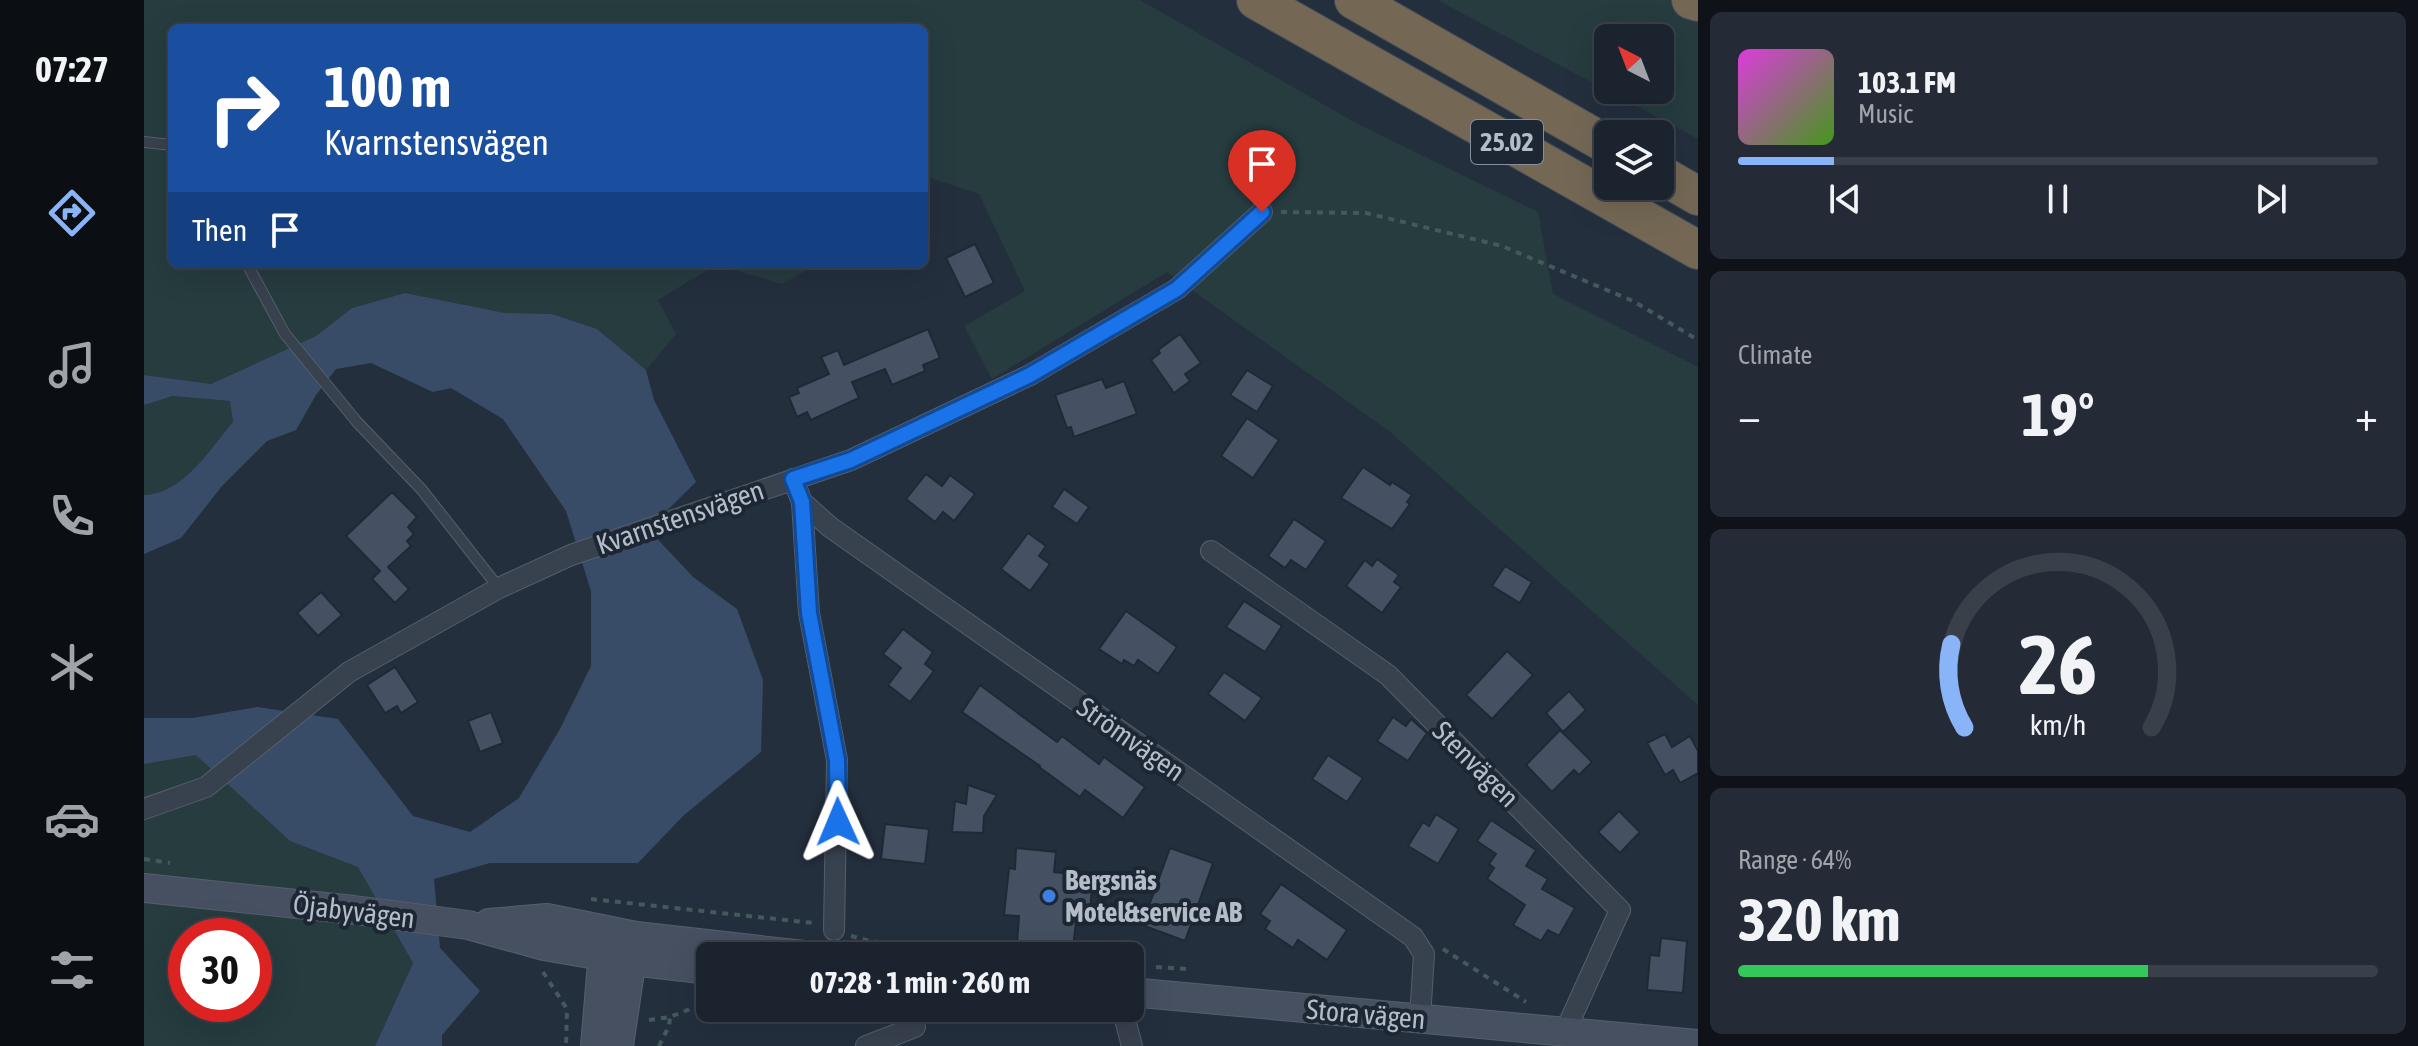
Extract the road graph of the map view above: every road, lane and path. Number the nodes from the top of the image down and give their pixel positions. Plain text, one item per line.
1 (1256, 0) edge
2 (1354, 0) edge
3 (1691, 0) edge
4 (1698, 2) edge
5 (1594, 137) edge
6 (144, 142) edge
7 (168, 145) edge
8 (1674, 182) edge
9 (1698, 196) edge
10 (1262, 212) joint
11 (1698, 250) edge
12 (249, 268) edge
13 (1698, 340) edge
14 (793, 479) junction
15 (802, 502) junction
16 (1211, 551) dead end
17 (499, 588) junction
18 (144, 809) edge
19 (144, 888) edge
20 (578, 897) dead end
21 (468, 925) junction
22 (834, 930) junction
23 (1413, 937) junction
24 (879, 942) edge
25 (604, 943) junction
26 (544, 946) junction
27 (634, 949) junction
28 (696, 951) edge
29 (696, 966) edge
30 (1144, 993) edge
31 (1526, 1002) dead end
32 (670, 1017) dead end
33 (1420, 1019) junction
34 (1126, 1022) edge
35 (915, 1027) dead end
36 (1564, 1034) junction
37 (1698, 1044) edge
38 (566, 1046) edge
39 (595, 1046) edge
40 (619, 1046) edge
41 (659, 1046) edge
42 (866, 1046) edge
43 (1132, 1046) edge

1 - 11 highway, 25.02
2 - 5 highway, 25.02
3 - 4 highway
6 - 7 lane
8 - 9 highway
10 - 13 path
10 - 14 street, Kvarnstensvägen
12 - 17 lane
14 - 15 street, Strömvägen
14 - 17 street, Kvarnstensvägen
15 - 22 street
15 - 23 street, Strömvägen
16 - 36 street, Stenvägen
17 - 18 street, Kvarnstensvägen
19 - 21 street, Öjabyvägen
20 - 22 path
21 - 25 street, Öjabyvägen
21 - 26 street, Öjabyvägen
22 - 24 path
23 - 31 path
23 - 33 street
25 - 26 street, Öjabyvägen
25 - 27 street
25 - 39 street
26 - 38 path
27 - 28 street
27 - 29 street
27 - 40 street
30 - 33 street, Stora vägen
32 - 41 path
33 - 36 street, Stora vägen
34 - 43 street
35 - 42 street
36 - 37 street, Stora vägen

